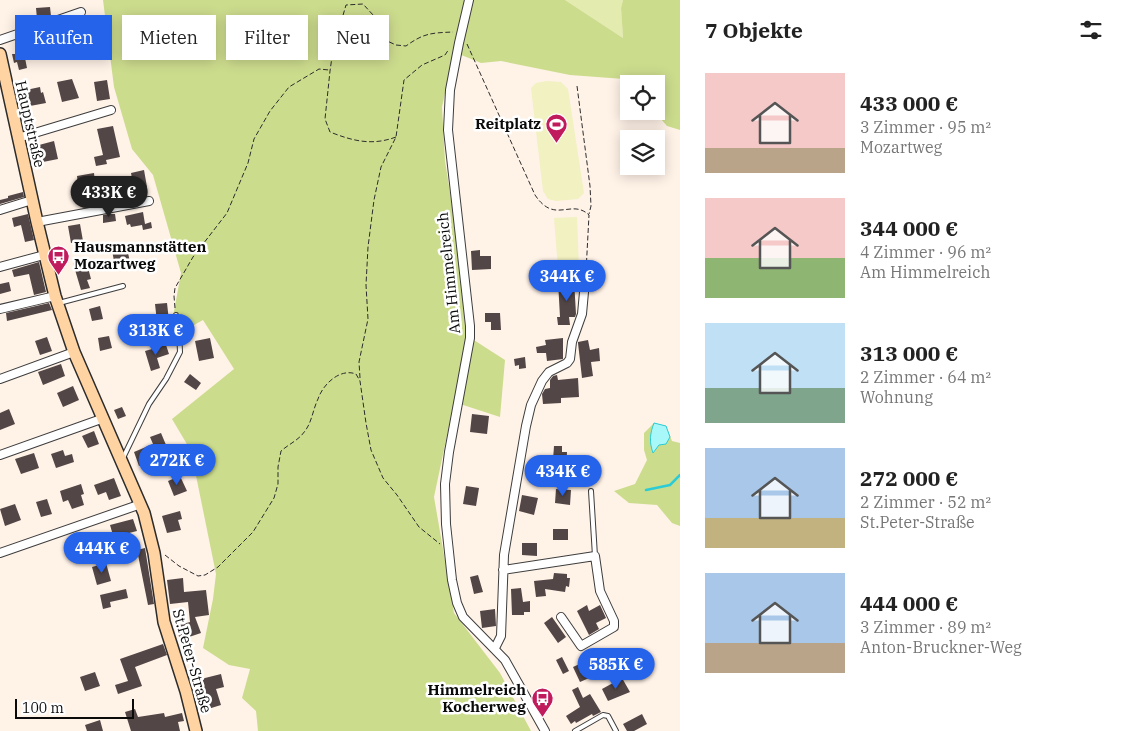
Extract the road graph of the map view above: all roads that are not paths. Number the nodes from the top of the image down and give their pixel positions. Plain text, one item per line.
1 (470, 0) edge
2 (81, 12) dead end
3 (0, 40) edge
4 (0, 54) edge
5 (111, 110) dead end
6 (18, 138) junction
7 (32, 200) junction
8 (149, 201) dead end
9 (0, 210) edge
10 (37, 222) junction
11 (44, 255) junction
12 (0, 268) edge
13 (586, 282) road end
14 (123, 286) dead end
15 (56, 300) junction
16 (0, 309) edge
17 (176, 315) road end
18 (74, 352) junction
19 (0, 379) edge
20 (104, 418) junction
21 (0, 455) edge
22 (122, 460) junction
23 (591, 491) dead end
24 (141, 504) junction
25 (0, 553) edge
26 (594, 556) junction
27 (503, 570) junction
28 (561, 617) dead end
29 (495, 648) junction
30 (196, 731) edge
31 (545, 731) edge
32 (575, 731) edge
33 (616, 731) edge

1 - 29 street, Am Himmelreich
2 - 3 street
4 - 6 main road, Hauptstraße
5 - 6 street
6 - 7 main road, Hauptstraße
7 - 9 street
7 - 10 main road, St.Peter-Straße
8 - 10 street
10 - 11 main road, St.Peter-Straße
11 - 12 street
11 - 15 main road, St.Peter-Straße
13 - 27 street
14 - 15 lane
15 - 16 street
15 - 18 main road, St.Peter-Straße
17 - 22 lane
18 - 19 street
18 - 20 main road, St.Peter-Straße
20 - 21 street
20 - 22 main road, St.Peter-Straße
22 - 24 main road, St.Peter-Straße
23 - 26 lane
24 - 25 street
24 - 30 main road, St.Peter-Straße
26 - 27 street
26 - 28 street
27 - 29 street
29 - 31 street, Am Himmelreich
32 - 33 lane

